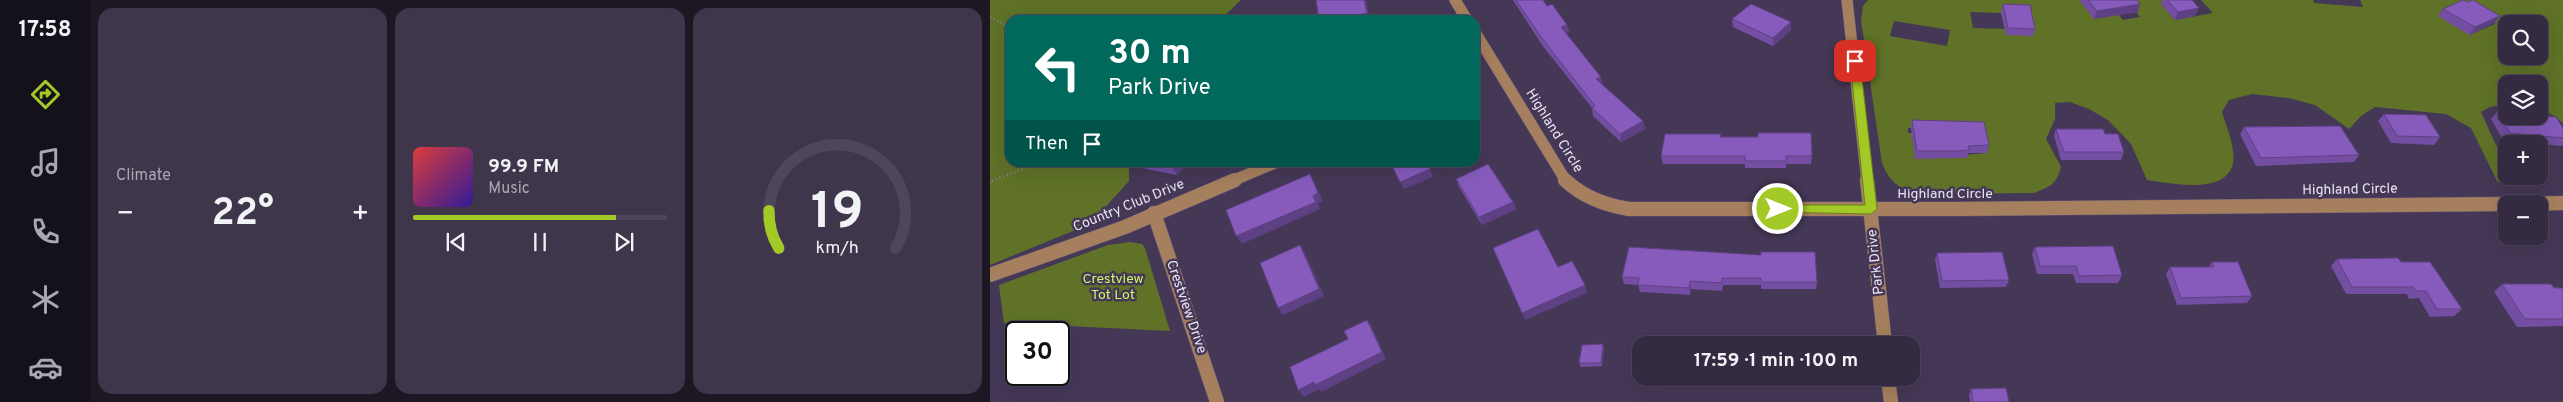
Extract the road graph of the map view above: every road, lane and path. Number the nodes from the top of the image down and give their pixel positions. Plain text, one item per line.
1 (1455, 0) edge
2 (1847, 0) edge
3 (1465, 15) edge
4 (990, 17) edge
5 (1005, 24) edge
6 (1480, 40) edge
7 (1028, 167) edge
8 (1265, 167) edge
9 (990, 182) edge
10 (2548, 203) edge
11 (2563, 203) edge
12 (2498, 204) edge
13 (1871, 209) junction
14 (1154, 213) junction
15 (990, 275) edge
16 (1884, 336) edge
17 (1889, 386) edge
18 (1217, 402) edge
19 (1891, 402) edge

1 - 3 street
2 - 13 street, Park Drive
4 - 5 path
6 - 13 street, Highland Circle
7 - 9 path
8 - 14 street, Country Club Drive
10 - 11 street
12 - 13 street, Highland Circle
13 - 16 street, Park Drive
14 - 15 street, Country Club Drive
14 - 18 street, Crestview Drive
17 - 19 street

